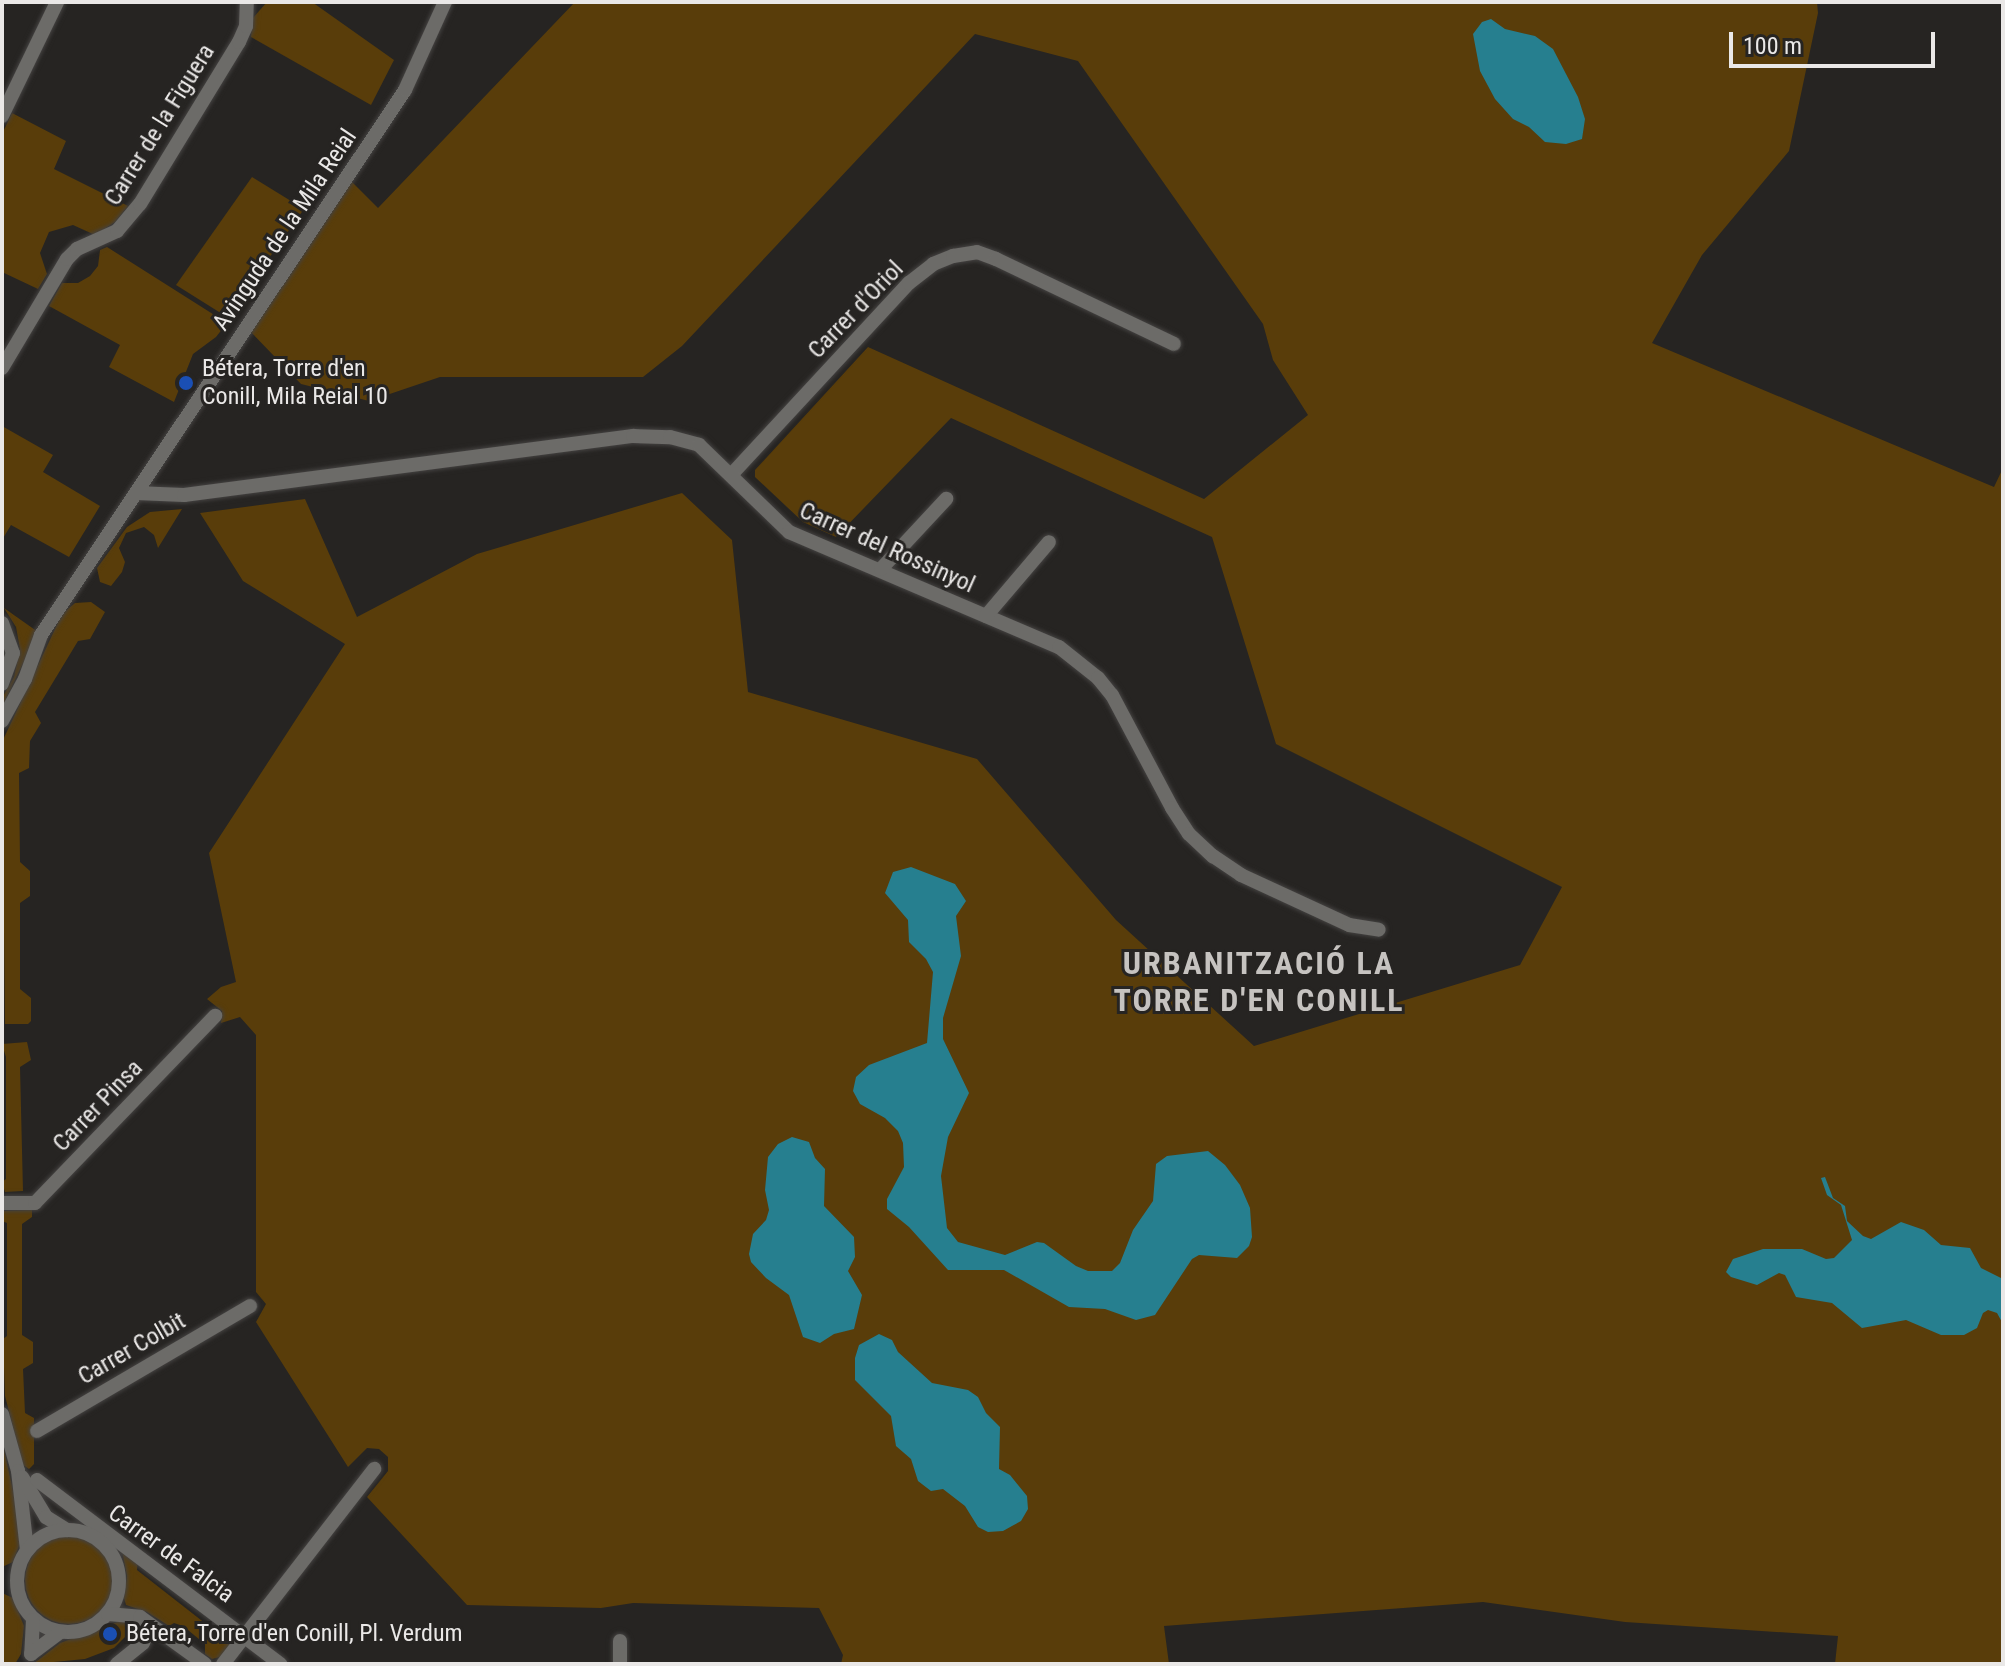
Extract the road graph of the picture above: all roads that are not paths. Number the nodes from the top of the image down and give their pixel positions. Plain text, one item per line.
1 (57, 2) edge
2 (247, 2) edge
3 (445, 2) edge
4 (2, 116) edge
5 (1174, 344) dead end
6 (2, 368) edge
7 (731, 475) junction
8 (136, 493) junction
9 (946, 499) dead end
10 (1049, 542) dead end
11 (881, 569) junction
12 (986, 616) junction
13 (2, 623) edge
14 (2, 684) edge
15 (2, 721) edge
16 (1379, 930) dead end
17 (215, 1016) dead end
18 (2, 1203) edge
19 (250, 1306) dead end
20 (2, 1414) edge
21 (37, 1431) dead end
22 (374, 1469) dead end
23 (18, 1471) junction
24 (37, 1480) dead end
25 (67, 1530) junction
26 (27, 1550) junction
27 (9, 1580) edge
28 (108, 1614) junction
29 (140, 1617) junction
30 (33, 1620) junction
31 (60, 1632) junction
32 (244, 1636) junction
33 (620, 1641) dead end
34 (27, 1659) edge
35 (117, 1664) edge
36 (205, 1664) edge
37 (223, 1664) edge
38 (280, 1664) edge
39 (620, 1664) edge

1 - 4 street
2 - 6 street, Carrer de la Figuera
3 - 8 street, Avinguda de la Mila Reial
5 - 7 street, Carrer d'Oriol
7 - 8 street, Carrer del Rossinyol
7 - 11 street, Carrer del Rossinyol
8 - 15 street, Avinguda de la Mila Reial
9 - 11 street
10 - 12 street
11 - 12 street, Carrer del Rossinyol
12 - 16 street, Carrer del Rossinyol
13 - 14 street
17 - 18 street, Carrer Pinsa
19 - 21 street, Carrer Colbit
20 - 23 street
22 - 32 street
23 - 25 street
23 - 26 street
24 - 32 street, Carrer de Falcia
25 - 26 street
25 - 28 street
26 - 27 street
27 - 30 street
28 - 29 street
28 - 31 street
29 - 35 street
29 - 36 street
30 - 31 street
30 - 34 street
31 - 34 street
32 - 37 street
32 - 38 street, Carrer de Falcia
33 - 39 street

